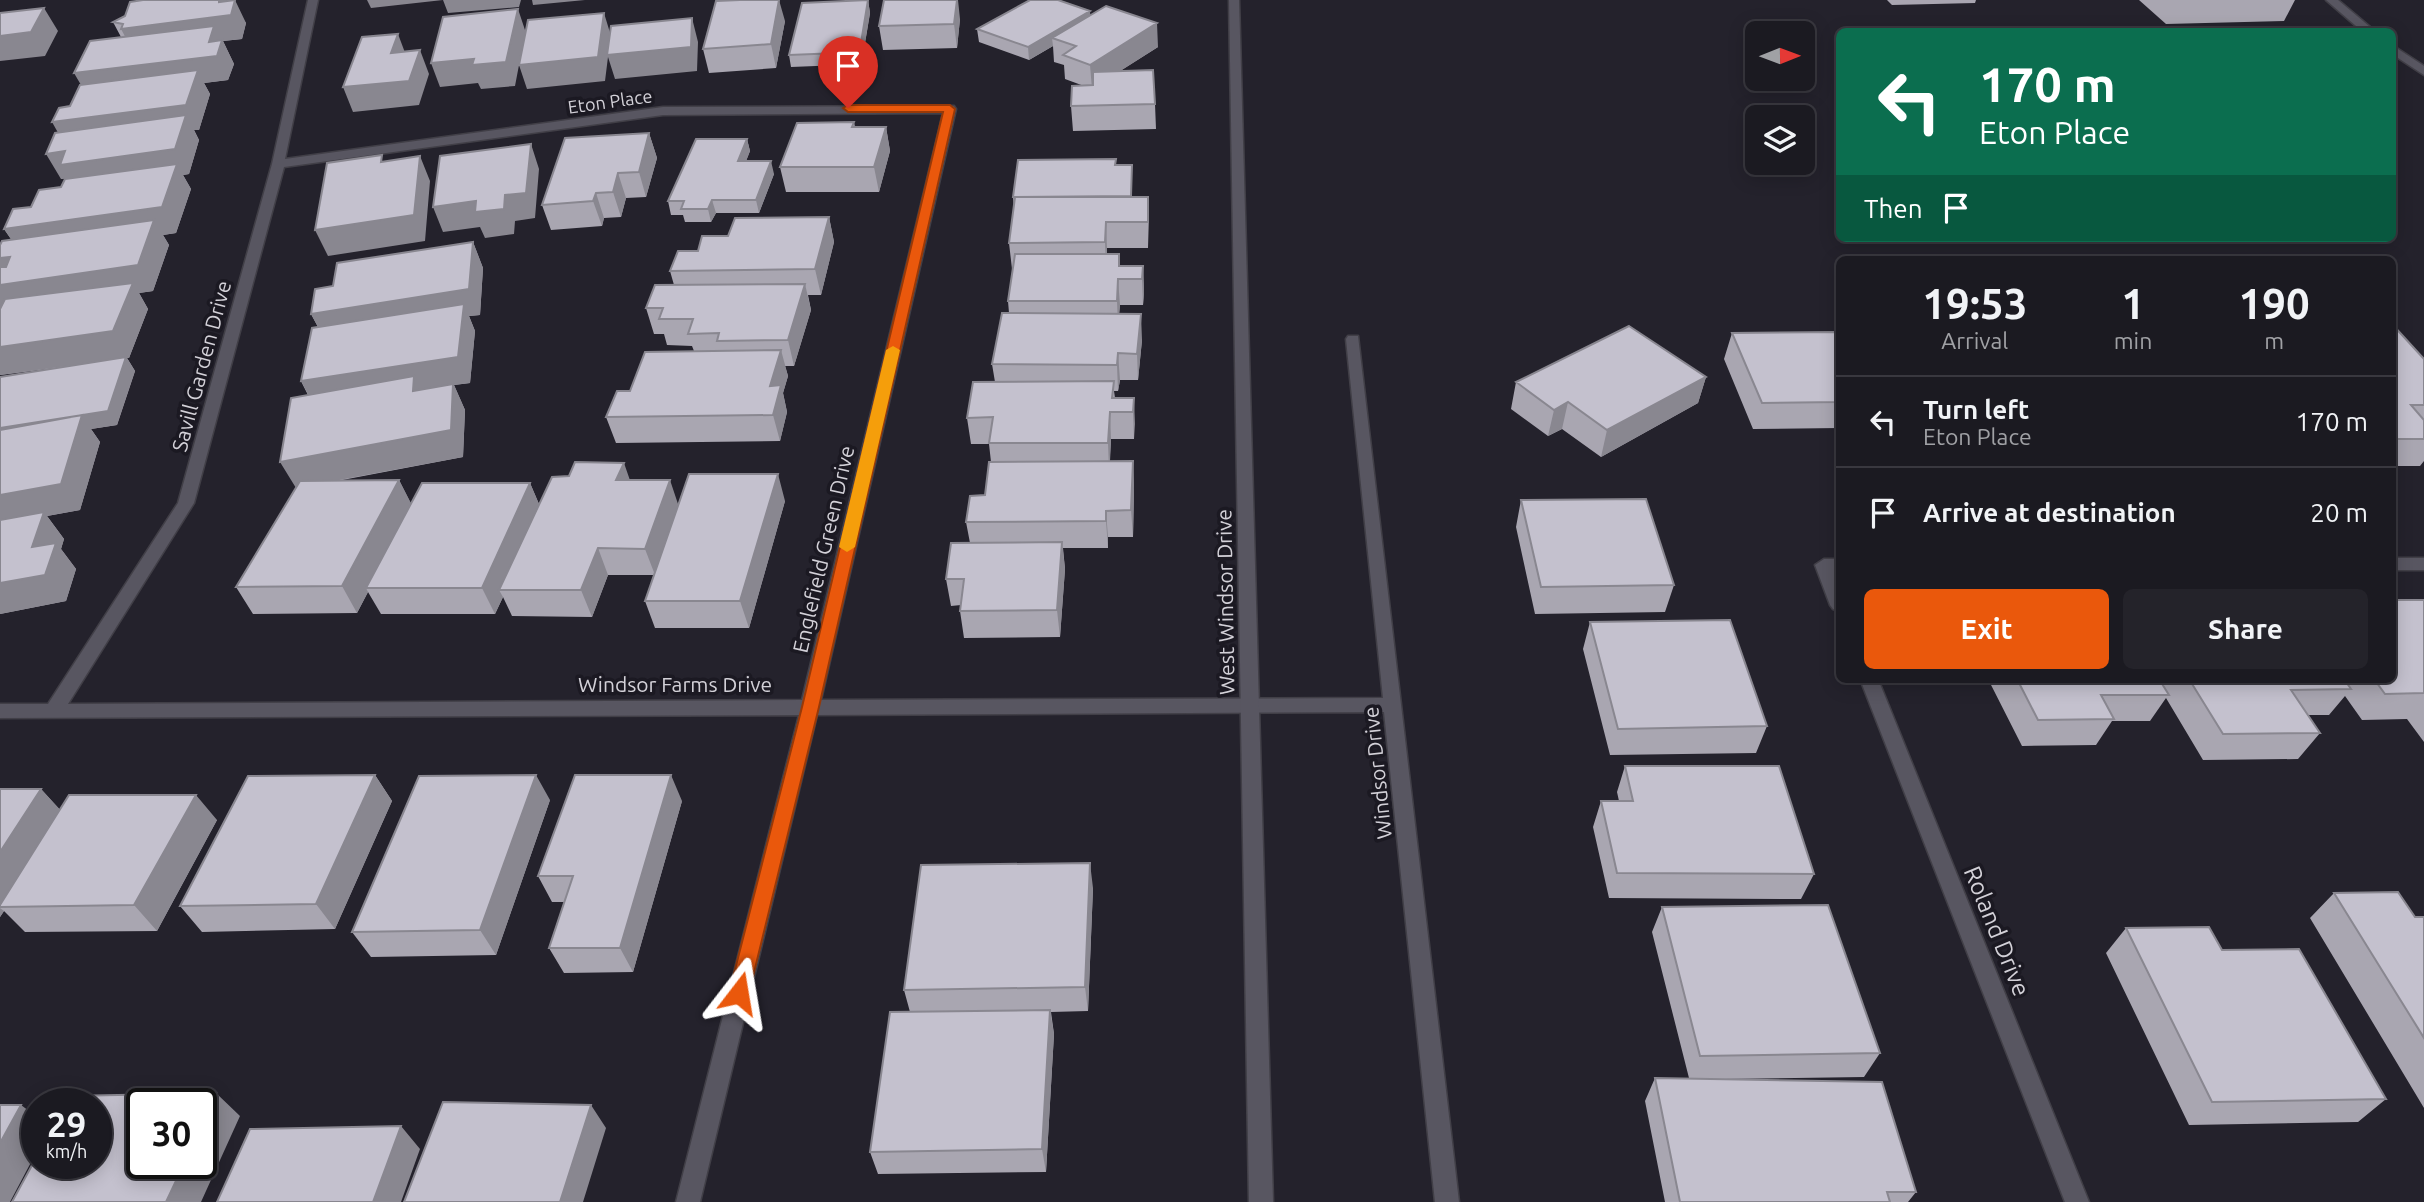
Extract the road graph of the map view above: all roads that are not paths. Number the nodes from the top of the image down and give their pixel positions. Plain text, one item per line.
1 (313, 0) edge
2 (1234, 0) edge
3 (2331, 0) edge
4 (2366, 28) edge
5 (2396, 51) edge
6 (2424, 72) edge
7 (950, 109) joint
8 (278, 164) junction
9 (1353, 340) dead end
10 (2396, 564) edge
11 (2424, 564) edge
12 (1831, 565) edge
13 (1836, 590) edge
14 (1871, 683) edge
15 (1250, 704) junction
16 (1393, 705) junction
17 (810, 707) junction
18 (54, 710) junction
19 (0, 711) edge
20 (688, 1202) edge
21 (1261, 1202) edge
22 (1447, 1202) edge
23 (2077, 1202) edge

1 - 8 street, Savill Garden Drive
2 - 15 street, West Windsor Drive
3 - 4 street
5 - 6 street
7 - 8 street, Eton Place
7 - 17 street, Englefield Green Drive
8 - 18 street, Savill Garden Drive
9 - 16 street, Windsor Drive
10 - 11 street
12 - 13 street
14 - 23 street, Roland Drive
15 - 16 street, Windsor Farms Drive
15 - 17 street, Windsor Farms Drive
15 - 21 street, West Windsor Drive
16 - 22 street, Windsor Drive
17 - 18 street, Windsor Farms Drive
17 - 20 street, Englefield Green Drive
18 - 19 street, Windsor Farms Drive

